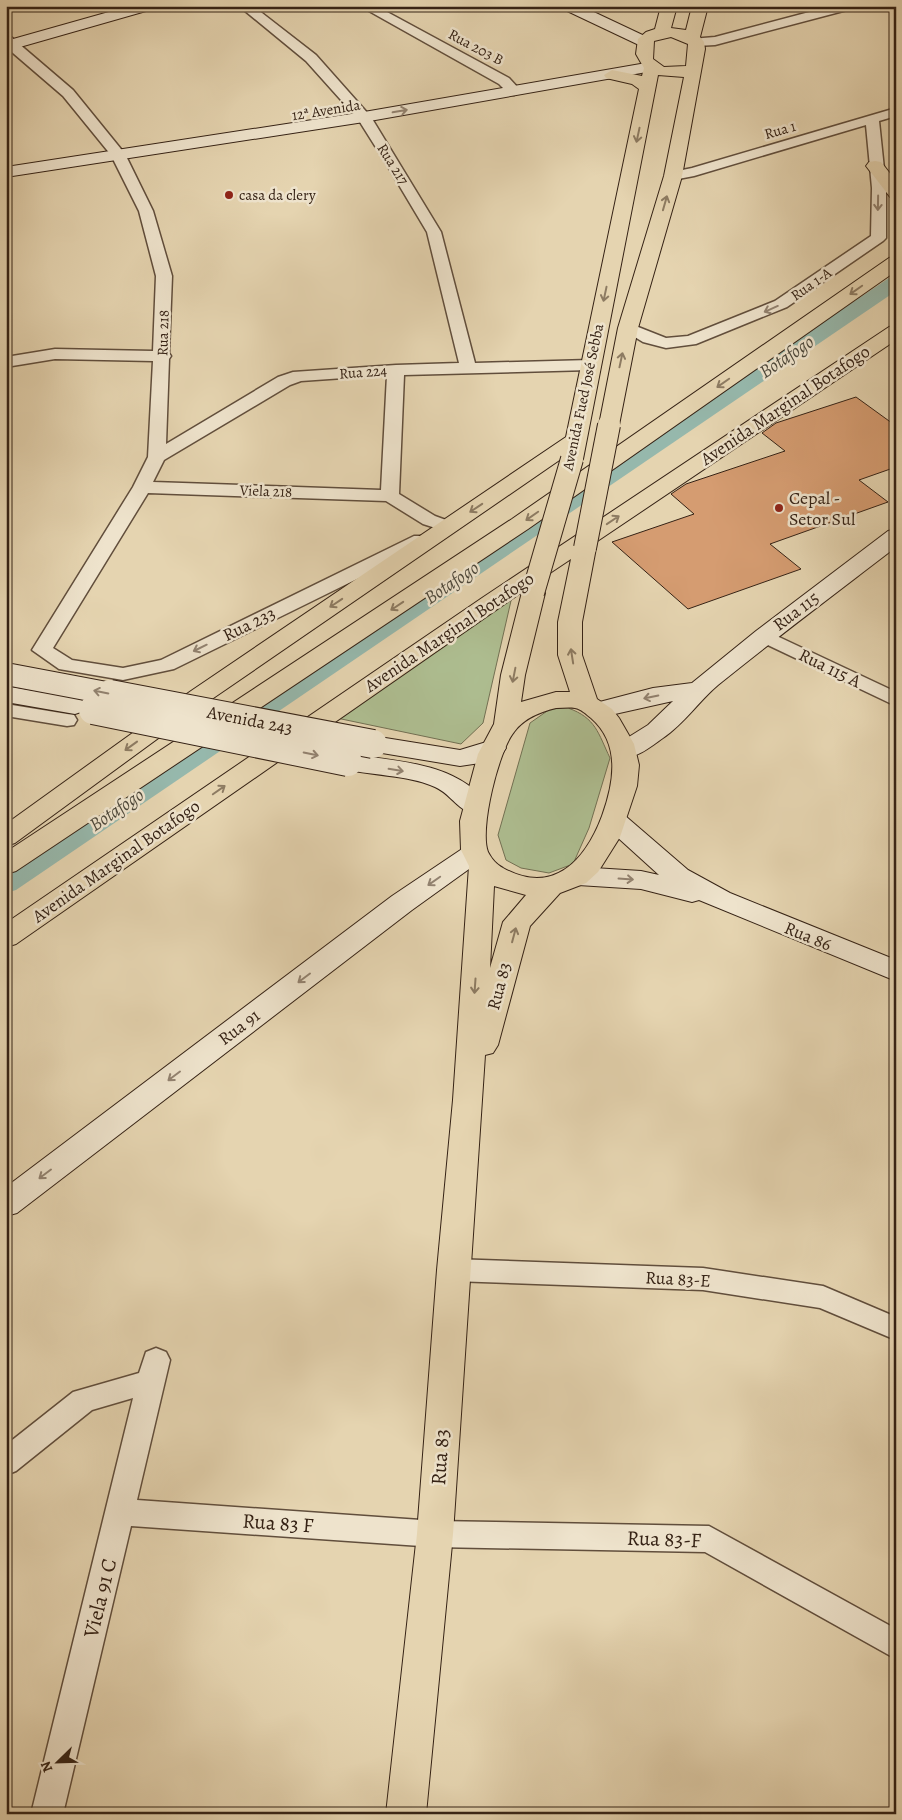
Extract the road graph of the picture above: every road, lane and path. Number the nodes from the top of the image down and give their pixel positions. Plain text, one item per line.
1 (114, 6) edge
2 (148, 6) edge
3 (245, 6) edge
4 (366, 6) edge
5 (568, 6) edge
6 (594, 6) edge
7 (669, 6) edge
8 (700, 6) edge
9 (847, 6) edge
10 (654, 36) junction
11 (694, 40) junction
12 (8, 42) edge
13 (649, 64) junction
14 (692, 70) junction
15 (612, 75) junction
16 (509, 86) junction
17 (648, 87) junction
18 (359, 112) junction
19 (896, 112) edge
20 (872, 120) junction
21 (115, 149) junction
22 (6, 161) edge
23 (875, 166) junction
24 (6, 172) edge
25 (673, 176) junction
26 (896, 193) edge
27 (896, 262) edge
28 (628, 328) junction
29 (896, 331) edge
30 (162, 356) junction
31 (6, 362) edge
32 (590, 364) junction
33 (468, 368) junction
34 (396, 370) junction
35 (609, 420) junction
36 (573, 450) junction
37 (157, 457) junction
38 (142, 487) junction
39 (390, 496) junction
40 (448, 527) junction
41 (896, 536) edge
42 (764, 636) junction
43 (42, 650) joint
44 (6, 674) edge
45 (699, 689) junction
46 (6, 694) edge
47 (896, 700) edge
48 (591, 706) junction
49 (6, 710) edge
50 (71, 713) junction
51 (506, 724) junction
52 (493, 748) junction
53 (625, 751) junction
54 (475, 806) junction
55 (614, 820) junction
56 (6, 838) edge
57 (478, 860) junction
58 (6, 865) edge
59 (565, 880) junction
60 (720, 900) junction
61 (6, 937) edge
62 (896, 971) edge
63 (468, 1100) junction
64 (6, 1204) edge
65 (453, 1270) junction
66 (896, 1329) edge
67 (6, 1462) edge
68 (120, 1512) junction
69 (435, 1534) junction
70 (896, 1645) edge
71 (47, 1814) edge
72 (406, 1814) edge

1 - 12 street
2 - 12 street
3 - 18 street, Rua 217
4 - 16 street, Rua 203 B
5 - 10 street
6 - 10 street
7 - 10 main road
8 - 11 main road
9 - 11 street
10 - 11 main road
10 - 13 main road
11 - 14 main road
12 - 21 street, Rua 218
13 - 14 main road
13 - 15 street, 12ª Avenida
13 - 16 street, 12ª Avenida
13 - 17 main road, Avenida Fued José Sebba
14 - 25 main road, Avenida Fued José Sebba
15 - 16 street, 12ª Avenida
15 - 17 main road
16 - 18 street, 12ª Avenida
17 -> 32 main road, Avenida Fued José Sebba
18 - 21 street, 12ª Avenida
18 - 33 street, Rua 217
19 - 20 street, Rua 1
20 - 23 street, Rua 1-A
20 - 25 street, Rua 1
21 - 22 street, 12ª Avenida
21 - 24 street, 12ª Avenida
21 - 30 street, Rua 218
23 - 26 main road
23 -> 28 street, Rua 1-A
28 -> 25 main road, Avenida Fued José Sebba
27 -> 58 main road
35 -> 28 main road, Avenida Fued José Sebba
61 -> 29 main road, Avenida Marginal Botafogo
30 - 31 street
30 - 37 street, Rua 218
32 - 33 street, Rua 224
32 - 35 main road
32 - 36 main road, Avenida Fued José Sebba
33 - 34 street, Rua 224
34 - 37 street, Rua 224
34 - 39 street
48 -> 35 main road, Avenida Fued José Sebba, bridge
36 -> 40 main road
36 -> 51 main road, Avenida Fued José Sebba, bridge
37 - 38 street, Rua 218
38 - 39 street, Viela 218
38 - 43 street, Rua 218
39 - 40 street
40 -> 43 street, Rua 233
40 -> 56 main road
41 - 42 street, Rua 115
42 - 45 street, Rua 115
42 - 47 street, Rua 115 A
52 -> 44 street, Avenida 243, bridge
45 -> 48 street
45 - 53 street, Rua 115
46 - 50 street, Avenida 243
48 - 51 main road
48 - 53 main road
49 - 50 street
50 -> 54 street, Avenida 243, bridge
51 - 52 main road
52 - 54 main road
53 - 55 main road
54 - 57 main road
55 - 59 main road
55 - 60 street, Rua 86
57 - 59 main road
57 -> 63 main road, Rua 83
57 -> 64 street, Rua 91
59 -> 60 street, Rua 86
63 -> 59 main road, Rua 83
60 - 62 street, Rua 86
63 - 65 main road, Rua 83
65 - 66 street, Rua 83-E
65 - 69 main road, Rua 83
67 - 68 street, Viela 91 C
68 - 69 street, Rua 83 F
68 - 71 street, Viela 91 C
69 - 70 street, Rua 83-F
69 - 72 main road, Rua 83

